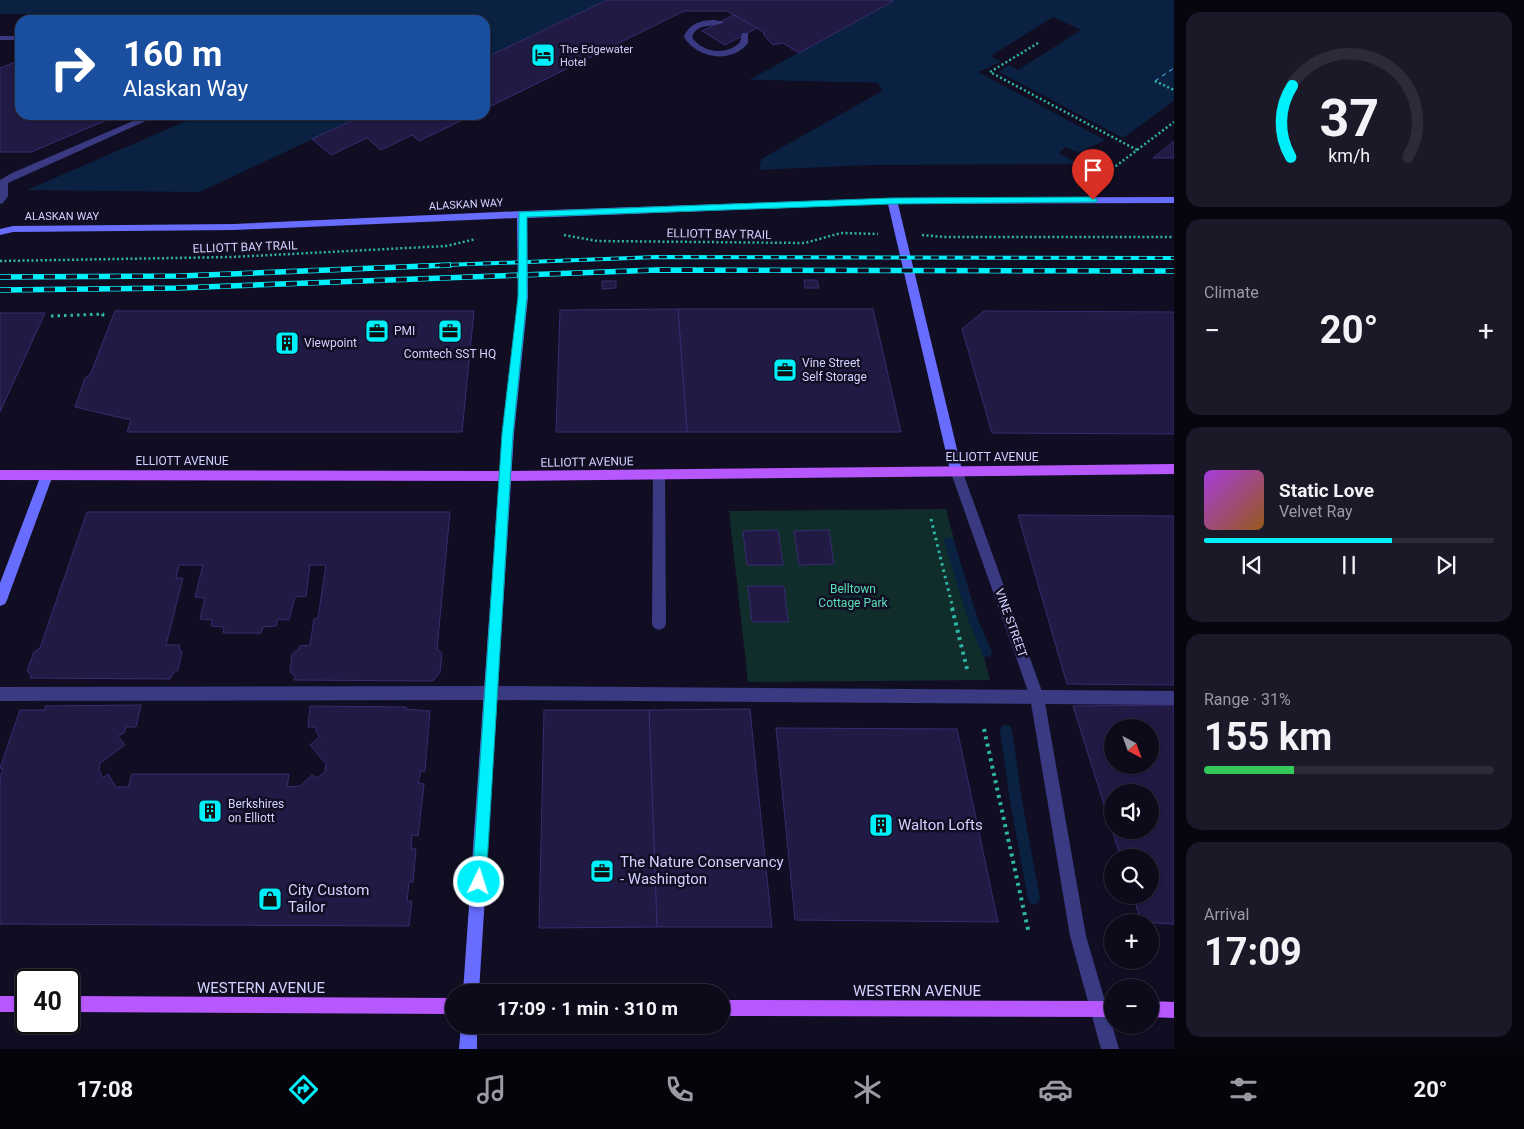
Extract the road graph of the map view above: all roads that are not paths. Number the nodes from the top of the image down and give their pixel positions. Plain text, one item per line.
1 (720, 22) dead end
2 (745, 35) dead end
3 (0, 38) edge
4 (15, 38) edge
5 (143, 120) edge
6 (2, 180) edge
7 (1174, 200) edge
8 (892, 201) junction
9 (0, 202) edge
10 (522, 214) junction
11 (0, 232) edge
12 (1174, 469) edge
13 (956, 470) junction
14 (659, 474) junction
15 (0, 475) edge
16 (47, 475) junction
17 (505, 476) junction
18 (0, 600) edge
19 (659, 624) dead end
20 (491, 692) junction
21 (0, 694) edge
22 (1037, 697) junction
23 (1174, 698) edge
24 (472, 984) edge
25 (0, 1004) edge
26 (15, 1004) edge
27 (80, 1004) edge
28 (1104, 1005) edge
29 (445, 1006) edge
30 (730, 1008) edge
31 (1159, 1009) edge
32 (1104, 1010) edge
33 (1174, 1010) edge
34 (469, 1034) edge
35 (1108, 1034) edge
36 (468, 1049) edge
37 (1110, 1049) edge

1 - 2 street
3 - 4 street
5 - 6 street
6 - 9 street
7 - 8 street, ALASKAN WAY
8 - 10 street, ALASKAN WAY
8 - 13 street, VINE STREET
10 - 11 street, ALASKAN WAY
10 - 17 street
12 - 13 main road, ELLIOTT AVENUE
13 - 14 main road, ELLIOTT AVENUE
13 - 22 street, VINE STREET
14 - 17 main road, ELLIOTT AVENUE
14 - 19 street
15 - 16 main road, ELLIOTT AVENUE
16 - 17 main road, ELLIOTT AVENUE
16 - 18 street
17 - 20 street
20 - 21 street
20 - 22 street
20 - 24 street
22 - 23 street
22 - 28 street, VINE STREET
25 - 26 main road
27 - 29 main road, WESTERN AVENUE
30 - 32 main road, WESTERN AVENUE
31 - 33 main road
34 - 36 street
35 - 37 street, VINE STREET

